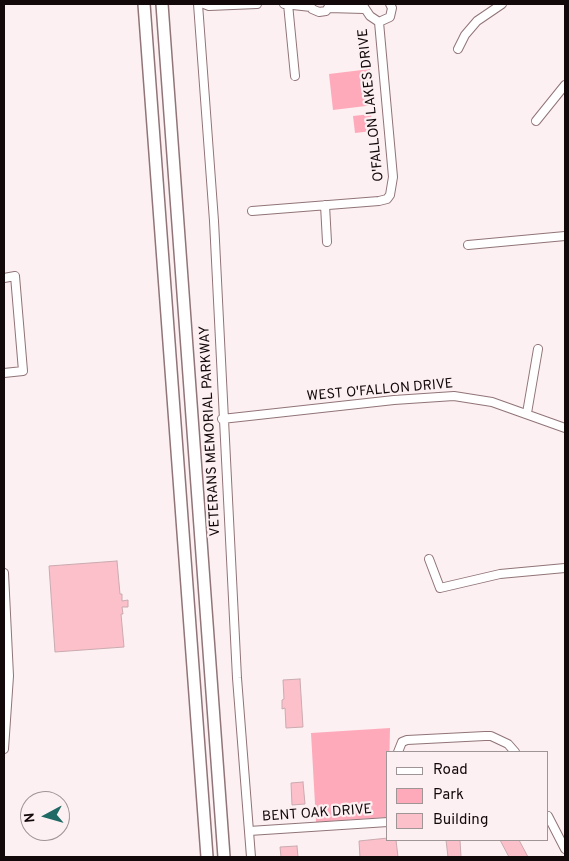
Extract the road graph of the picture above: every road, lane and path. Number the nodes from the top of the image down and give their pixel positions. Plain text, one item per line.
1 (144, 4) edge
2 (162, 4) edge
3 (198, 4) edge
4 (204, 4) edge
5 (257, 4) edge
6 (284, 4) edge
7 (288, 4) edge
8 (390, 4) edge
9 (502, 4) edge
10 (310, 6) edge
11 (330, 6) edge
12 (363, 6) edge
13 (379, 22) junction
14 (458, 49) dead end
15 (295, 76) dead end
16 (565, 85) edge
17 (536, 121) dead end
18 (324, 205) junction
19 (252, 211) dead end
20 (565, 236) edge
21 (327, 242) dead end
22 (468, 245) dead end
23 (4, 278) edge
24 (538, 349) dead end
25 (4, 373) edge
26 (527, 413) junction
27 (222, 419) junction
28 (565, 428) edge
29 (429, 559) dead end
30 (565, 568) edge
31 (4, 574) edge
32 (4, 749) edge
33 (398, 751) edge
34 (514, 751) edge
35 (549, 818) edge
36 (386, 822) edge
37 (249, 831) junction
38 (565, 849) edge
39 (206, 857) edge
40 (224, 857) edge
41 (251, 857) edge

1 - 39 highway
2 - 40 highway
3 - 27 street, VETERANS MEMORIAL PARKWAY
4 - 5 street
6 - 7 street, O'FALLON LAKES DRIVE
7 - 10 street, O'FALLON LAKES DRIVE
7 - 15 street
8 - 13 street
9 - 14 street
10 - 11 street, O'FALLON LAKES DRIVE
11 - 12 street, O'FALLON LAKES DRIVE
12 - 13 street, O'FALLON LAKES DRIVE
13 - 18 street, O'FALLON LAKES DRIVE
16 - 17 street
18 - 19 street, O'FALLON LAKES DRIVE
18 - 21 street
20 - 22 street
23 - 25 street
24 - 26 street
26 - 27 street, WEST O'FALLON DRIVE
26 - 28 street, WEST O'FALLON DRIVE
27 - 37 street, VETERANS MEMORIAL PARKWAY
29 - 30 street
31 - 32 street
33 - 34 street
35 - 38 street
36 - 37 street, BENT OAK DRIVE
37 - 41 street, VETERANS MEMORIAL PARKWAY

